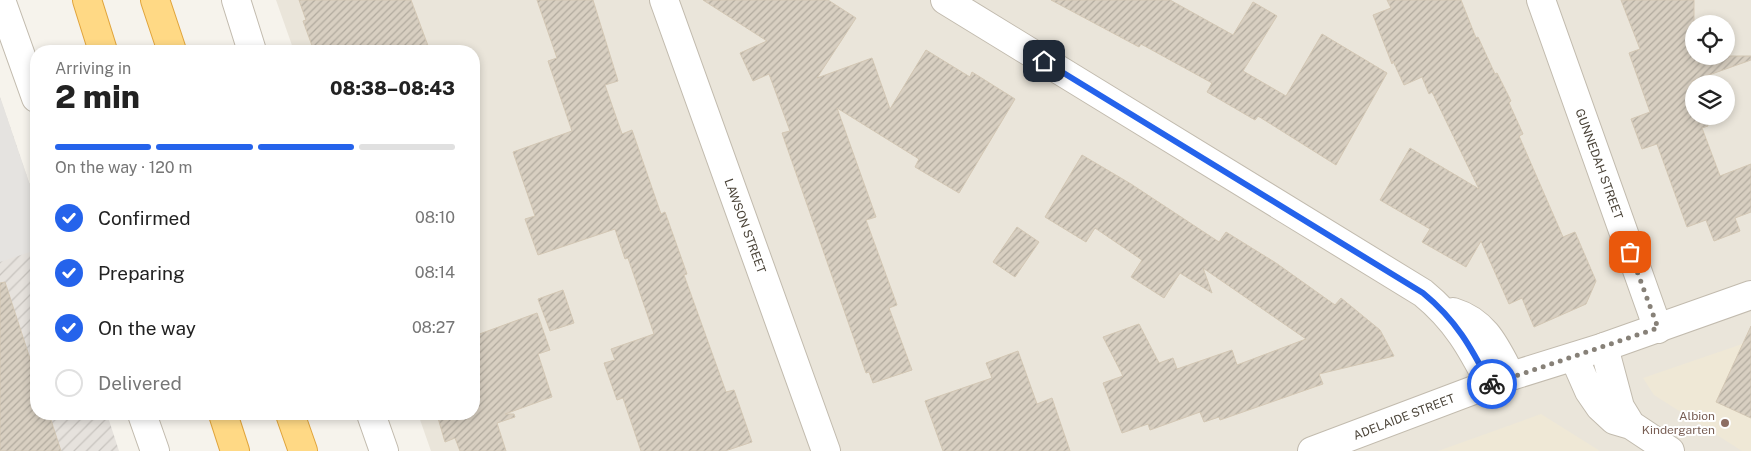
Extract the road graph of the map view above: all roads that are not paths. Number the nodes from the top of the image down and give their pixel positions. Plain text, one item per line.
1 (1, 0) edge
2 (86, 0) edge
3 (155, 0) edge
4 (236, 0) edge
5 (664, 0) edge
6 (946, 0) edge
7 (1541, 0) edge
8 (101, 45) edge
9 (170, 45) edge
10 (250, 45) edge
11 (30, 81) edge
12 (1751, 294) edge
13 (1658, 328) junction
14 (1604, 347) junction
15 (1574, 357) junction
16 (1501, 380) junction
17 (144, 420) edge
18 (225, 420) edge
19 (292, 420) edge
20 (373, 420) edge
21 (1631, 425) junction
22 (155, 451) edge
23 (235, 451) edge
24 (303, 451) edge
25 (384, 451) edge
26 (826, 451) edge
27 (1312, 451) edge
28 (1670, 451) edge

1 - 11 street
2 - 8 highway
3 - 9 highway
4 - 10 street
5 - 26 street, LAWSON STREET
6 - 16 street
7 - 13 street, GUNNEDAH STREET
12 - 13 street, ADELAIDE STREET
13 - 14 street, ADELAIDE STREET
14 - 15 street, ADELAIDE STREET
14 - 21 street
15 - 16 street, ADELAIDE STREET
15 - 21 street
16 - 27 street, ADELAIDE STREET
17 - 22 street
18 - 23 highway
19 - 24 highway
20 - 25 street
21 - 28 street

